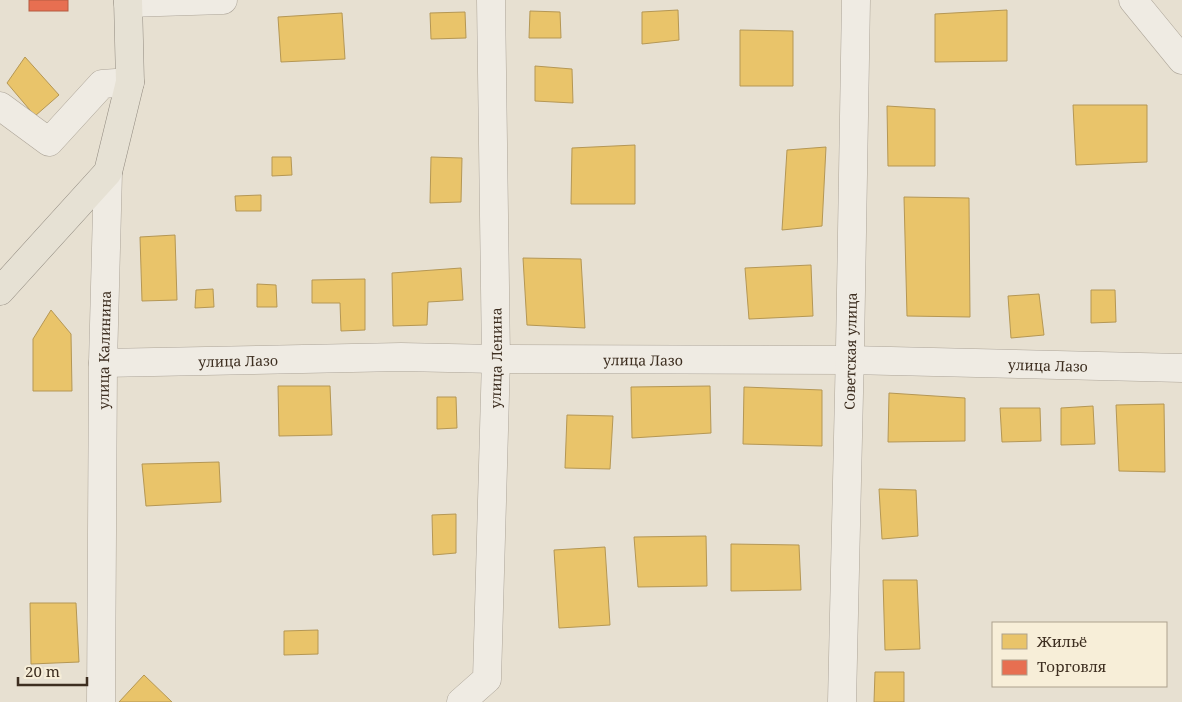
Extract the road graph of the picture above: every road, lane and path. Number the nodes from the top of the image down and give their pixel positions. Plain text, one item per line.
1 (222, 0) edge
2 (491, 0) edge
3 (856, 0) edge
4 (1133, 0) edge
5 (128, 2) edge
6 (1182, 60) edge
7 (130, 82) junction
8 (0, 106) edge
9 (108, 172) junction
10 (0, 291) edge
11 (496, 359) junction
12 (849, 360) junction
13 (103, 363) junction
14 (1182, 368) edge
15 (101, 702) edge
16 (461, 702) edge
17 (842, 702) edge

1 - 5 street
2 - 11 street, улица Ленина
3 - 12 street, Советская улица
4 - 6 street
5 - 7 main road, улица Калинина
7 - 8 street
7 - 9 main road, улица Калинина
9 - 10 main road
9 - 13 street, улица Калинина
11 - 12 street, улица Лазо
11 - 13 street, улица Лазо
11 - 16 street, улица Ленина
12 - 14 street, улица Лазо
12 - 17 street, Советская улица
13 - 15 street, улица Калинина

